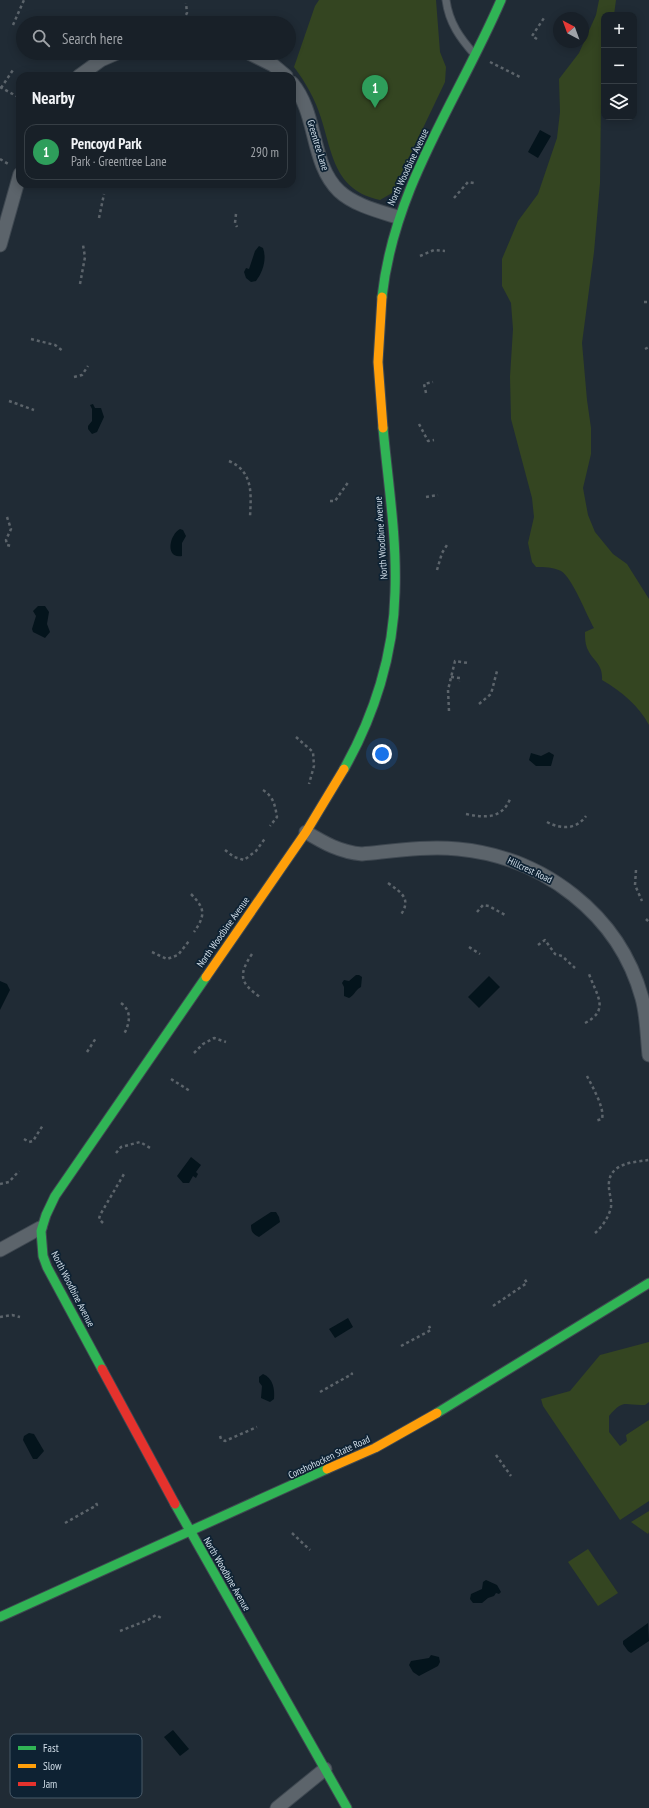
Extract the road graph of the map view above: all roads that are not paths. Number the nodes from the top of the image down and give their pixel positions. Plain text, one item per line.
1 (446, 0) edge
2 (501, 0) edge
3 (476, 55) junction
4 (101, 60) edge
5 (263, 60) edge
6 (84, 72) edge
7 (281, 72) edge
8 (296, 89) edge
9 (16, 188) edge
10 (397, 217) junction
11 (0, 245) edge
12 (306, 832) junction
13 (649, 1055) edge
14 (40, 1228) junction
15 (0, 1250) edge
16 (649, 1283) edge
17 (190, 1531) junction
18 (0, 1617) edge
19 (325, 1769) junction
20 (277, 1808) edge
21 (347, 1808) edge

1 - 3 lane
2 - 3 street, North Woodbine Avenue
3 - 10 street, North Woodbine Avenue
4 - 6 street
5 - 7 street
8 - 10 street, Greentree Lane
9 - 11 street
10 - 12 street, North Woodbine Avenue
12 - 13 street, Hillcrest Road
12 - 14 street, North Woodbine Avenue
14 - 15 street
14 - 17 street, North Woodbine Avenue
16 - 17 street, Conshohocken State Road
17 - 18 street, Conshohocken State Road
17 - 19 street, North Woodbine Avenue
19 - 20 street
19 - 21 street, North Woodbine Avenue

